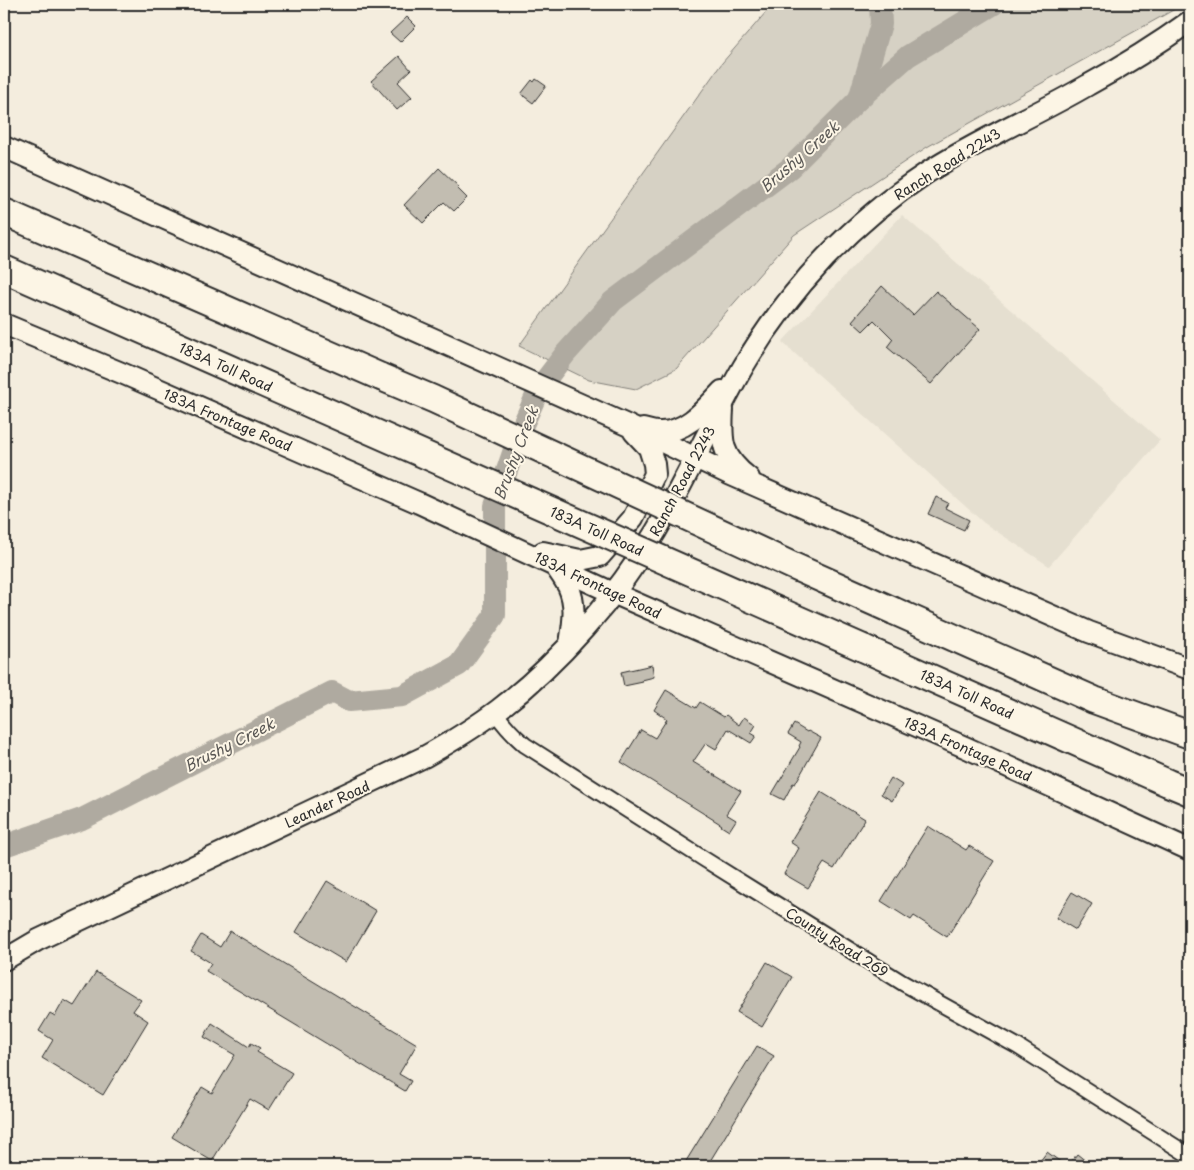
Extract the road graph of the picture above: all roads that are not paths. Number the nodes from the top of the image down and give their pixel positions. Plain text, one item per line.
1 (1190, 22) edge
2 (4, 147) edge
3 (4, 212) edge
4 (4, 268) edge
5 (4, 324) edge
6 (740, 372) junction
7 (724, 403) junction
8 (629, 426) junction
9 (695, 458) junction
10 (767, 491) junction
11 (553, 561) junction
12 (613, 593) junction
13 (569, 645) junction
14 (1190, 669) edge
15 (495, 712) junction
16 (1190, 735) edge
17 (1190, 792) edge
18 (1190, 850) edge
19 (4, 960) edge
20 (1190, 1156) edge

1 - 6 main road, Ranch Road 2243
2 - 8 main road
3 - 16 highway, bridge
4 - 17 highway, 183A Toll Road, bridge
5 - 11 main road, 183A Frontage Road
6 - 7 main road, Ranch Road 2243
6 - 8 main road
7 - 9 main road, Ranch Road 2243
7 - 10 main road
8 - 9 main road
8 - 11 main road
9 - 10 main road
9 - 12 main road, Ranch Road 2243
10 - 14 main road
11 - 12 main road, 183A Frontage Road
11 - 13 main road
12 - 13 main road, Leander Road
12 - 18 main road, 183A Frontage Road
13 - 15 main road, Leander Road
15 - 19 main road, Leander Road
15 - 20 street, County Road 269

